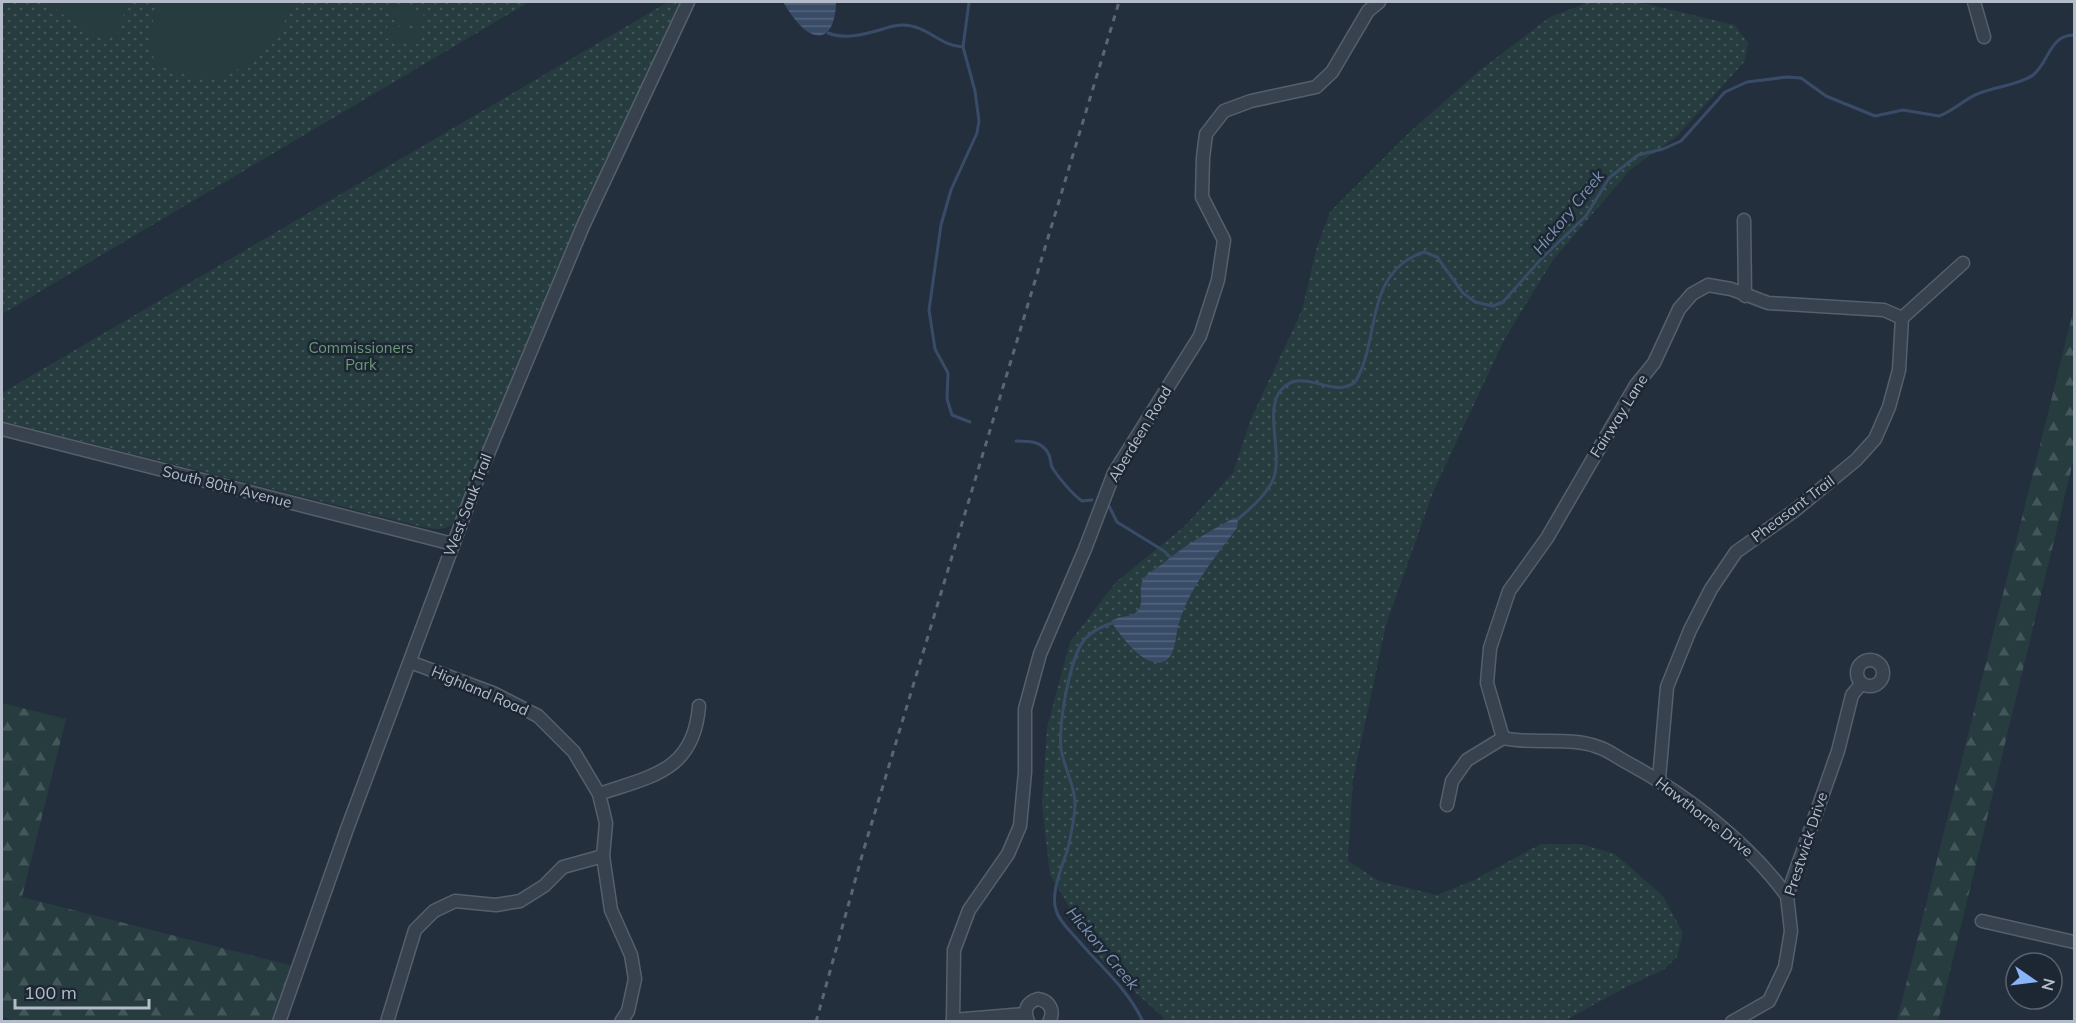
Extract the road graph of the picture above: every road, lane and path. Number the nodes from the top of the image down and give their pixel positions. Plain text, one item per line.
1 (688, 2) edge
2 (1378, 2) edge
3 (1974, 2) edge
4 (1984, 37) dead end
5 (1744, 220) dead end
6 (1963, 263) dead end
7 (1745, 296) junction
8 (1902, 318) junction
9 (2, 429) edge
10 (453, 544) junction
11 (410, 662) junction
12 (1861, 684) dead end
13 (699, 706) dead end
14 (1503, 738) junction
15 (1659, 779) junction
16 (599, 794) junction
17 (1446, 805) dead end
18 (603, 856) junction
19 (1787, 896) junction
20 (1982, 921) dead end
21 (2074, 942) edge
22 (1027, 1018) edge
23 (953, 1021) edge
24 (279, 1022) edge
25 (387, 1022) edge
26 (621, 1022) edge
27 (1049, 1022) edge
28 (1732, 1022) edge

1 - 10 street, West Sauk Trail
2 - 23 street, Aberdeen Road
3 - 4 street
5 - 7 street
6 - 8 street
7 - 8 street, Fairway Lane
7 - 14 street, Fairway Lane
8 - 15 street, Pheasant Trail
9 - 10 street, South 80th Avenue
10 - 11 street, West Sauk Trail
11 - 16 street, Highland Road
11 - 24 street, West Sauk Trail
12 - 19 street, Prestwick Drive
13 - 16 street
14 - 15 street, Hawthorne Drive
14 - 17 street
15 - 19 street, Hawthorne Drive
16 - 18 street, Highland Road
18 - 25 street
18 - 26 street, Highland Road
19 - 28 street, Prestwick Drive
20 - 21 street
22 - 23 street
22 - 27 street

